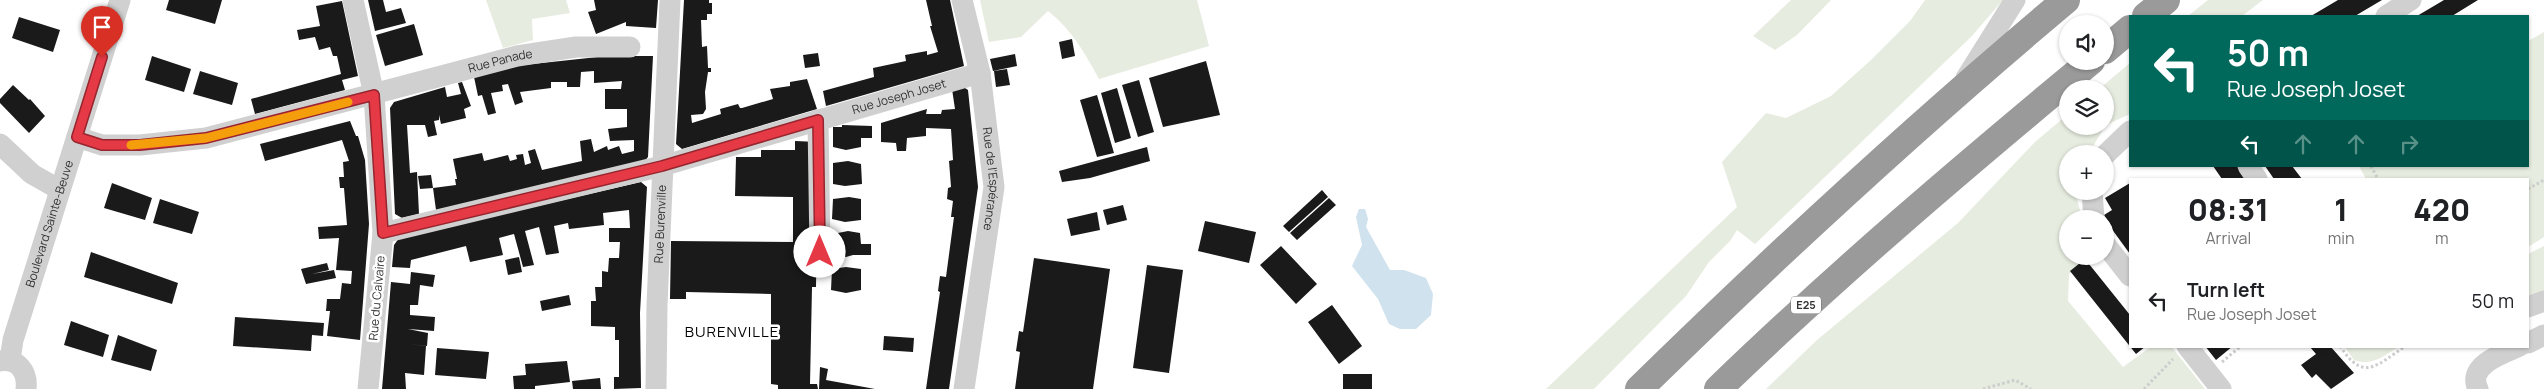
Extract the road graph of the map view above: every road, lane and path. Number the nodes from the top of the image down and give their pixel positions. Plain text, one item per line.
1 (120, 0) edge
2 (353, 0) edge
3 (670, 0) edge
4 (962, 0) edge
5 (2015, 0) edge
6 (2066, 0) edge
7 (2166, 0) edge
8 (2411, 0) edge
9 (2147, 15) edge
10 (2388, 15) edge
11 (2129, 30) edge
12 (2114, 42) edge
13 (630, 47) dead end
14 (2080, 70) edge
15 (980, 73) junction
16 (1958, 90) junction
17 (374, 95) junction
18 (818, 120) junction
19 (2129, 132) edge
20 (77, 137) junction
21 (0, 144) edge
22 (2114, 146) edge
23 (662, 166) junction
24 (2249, 167) edge
25 (2256, 178) edge
26 (2544, 180) edge
27 (2529, 188) edge
28 (60, 190) junction
29 (383, 233) junction
30 (820, 252) dead end
31 (2114, 256) edge
32 (2129, 275) edge
33 (2544, 301) edge
34 (2529, 307) edge
35 (2239, 348) edge
36 (2341, 348) edge
37 (2403, 348) edge
38 (2522, 348) edge
39 (2182, 350) edge
40 (2229, 356) dead end
41 (5, 360) edge
42 (26, 389) edge
43 (368, 389) edge
44 (656, 389) edge
45 (964, 389) edge
46 (1639, 389) edge
47 (1718, 389) edge
48 (1983, 389) edge
49 (2031, 389) edge
50 (2144, 389) edge
51 (2221, 389) edge
52 (2478, 389) edge

1 - 20 street, Boulevard Sainte-Beuve
2 - 17 street, Rue du Calvaire
3 - 23 street, Rue Burenville
4 - 15 street, Rue de l'Espérance
5 - 16 street
6 - 16 highway
7 - 9 highway
8 - 10 street
11 - 12 highway
13 - 17 street, Rue Panade
14 - 47 highway, E25
15 - 18 street, Rue Joseph Joset
15 - 45 street, Rue de l'Espérance
16 - 46 highway
17 - 20 street, Rue Panade
17 - 29 street, Rue du Calvaire
18 - 23 street, Rue Joseph Joset
18 - 30 street
19 - 22 street
20 - 28 street, Boulevard Sainte-Beuve
21 - 28 street
23 - 29 street, Rue Joseph Joset
23 - 44 street, Rue Burenville
24 - 25 street
26 - 27 path
28 - 41 street, Boulevard Sainte-Beuve
29 - 43 street, Rue du Calvaire
31 - 32 street
33 - 34 street
35 - 40 path
36 - 37 path
38 - 52 street
39 - 50 path
39 - 51 street
41 - 42 street
48 - 49 path

